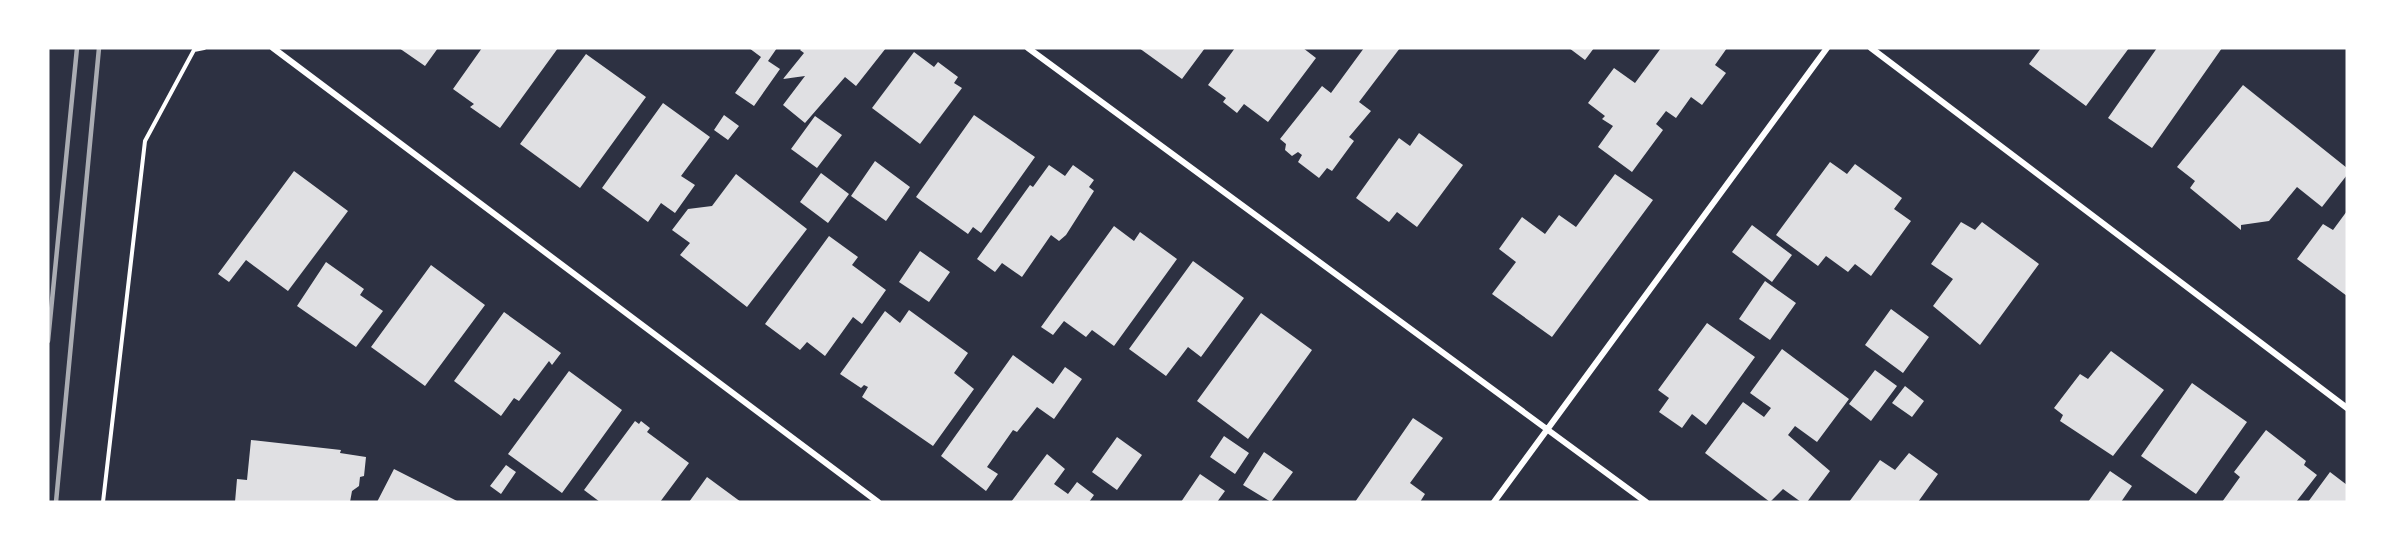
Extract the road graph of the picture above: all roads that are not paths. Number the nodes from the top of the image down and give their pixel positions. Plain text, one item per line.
1 (273, 48) edge
2 (1028, 48) edge
3 (1827, 48) edge
4 (1871, 48) edge
5 (2347, 408) edge
6 (1547, 429) junction
7 (878, 502) edge
8 (1494, 502) edge
9 (1646, 502) edge

1 - 7 street
2 - 6 street
3 - 6 street
4 - 5 street
6 - 8 street
6 - 9 street

